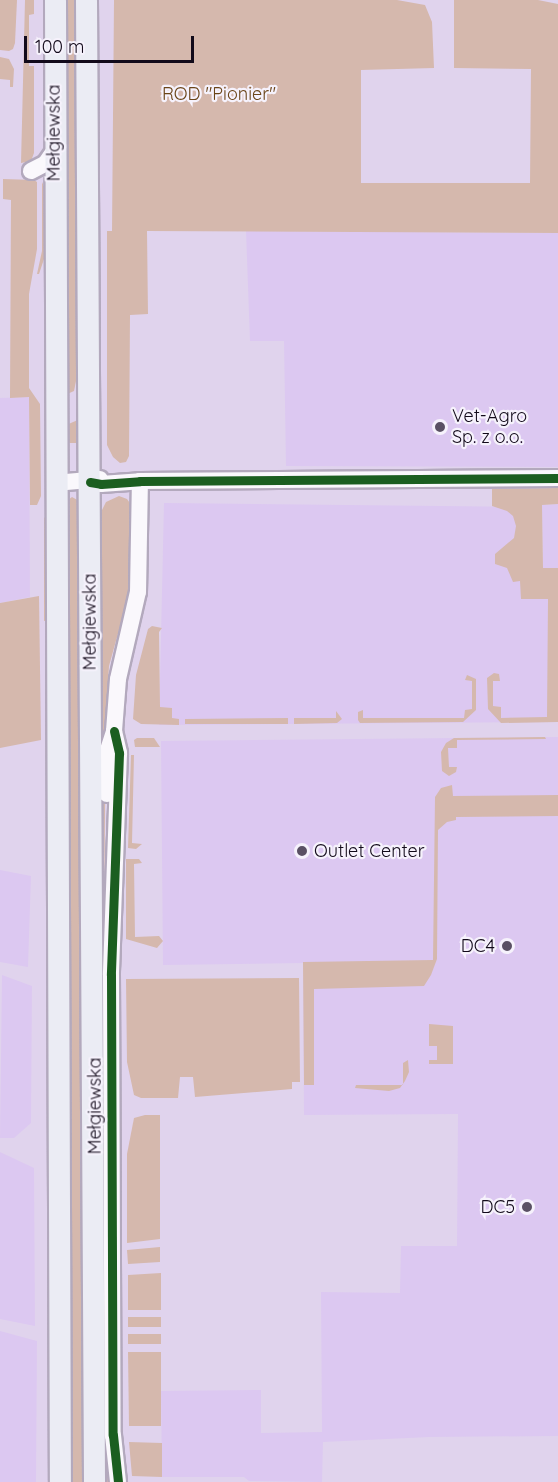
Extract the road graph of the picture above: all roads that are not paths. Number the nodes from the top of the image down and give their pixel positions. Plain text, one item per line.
1 (55, 0) edge
2 (86, 0) edge
3 (55, 391) junction
4 (88, 397) junction
5 (96, 473) junction
6 (558, 478) edge
7 (140, 481) junction
8 (55, 483) junction
9 (60, 1482) edge
10 (94, 1482) edge
11 (117, 1482) edge

1 - 3 main road, Mełgiewska
2 - 4 main road, Mełgiewska
3 - 4 main road
3 - 8 main road, Mełgiewska
4 - 5 main road, Mełgiewska
5 - 7 street
5 - 8 street
5 - 10 main road, Mełgiewska
6 - 7 street
7 - 11 street, Mełgiewska
8 - 9 main road, Mełgiewska

